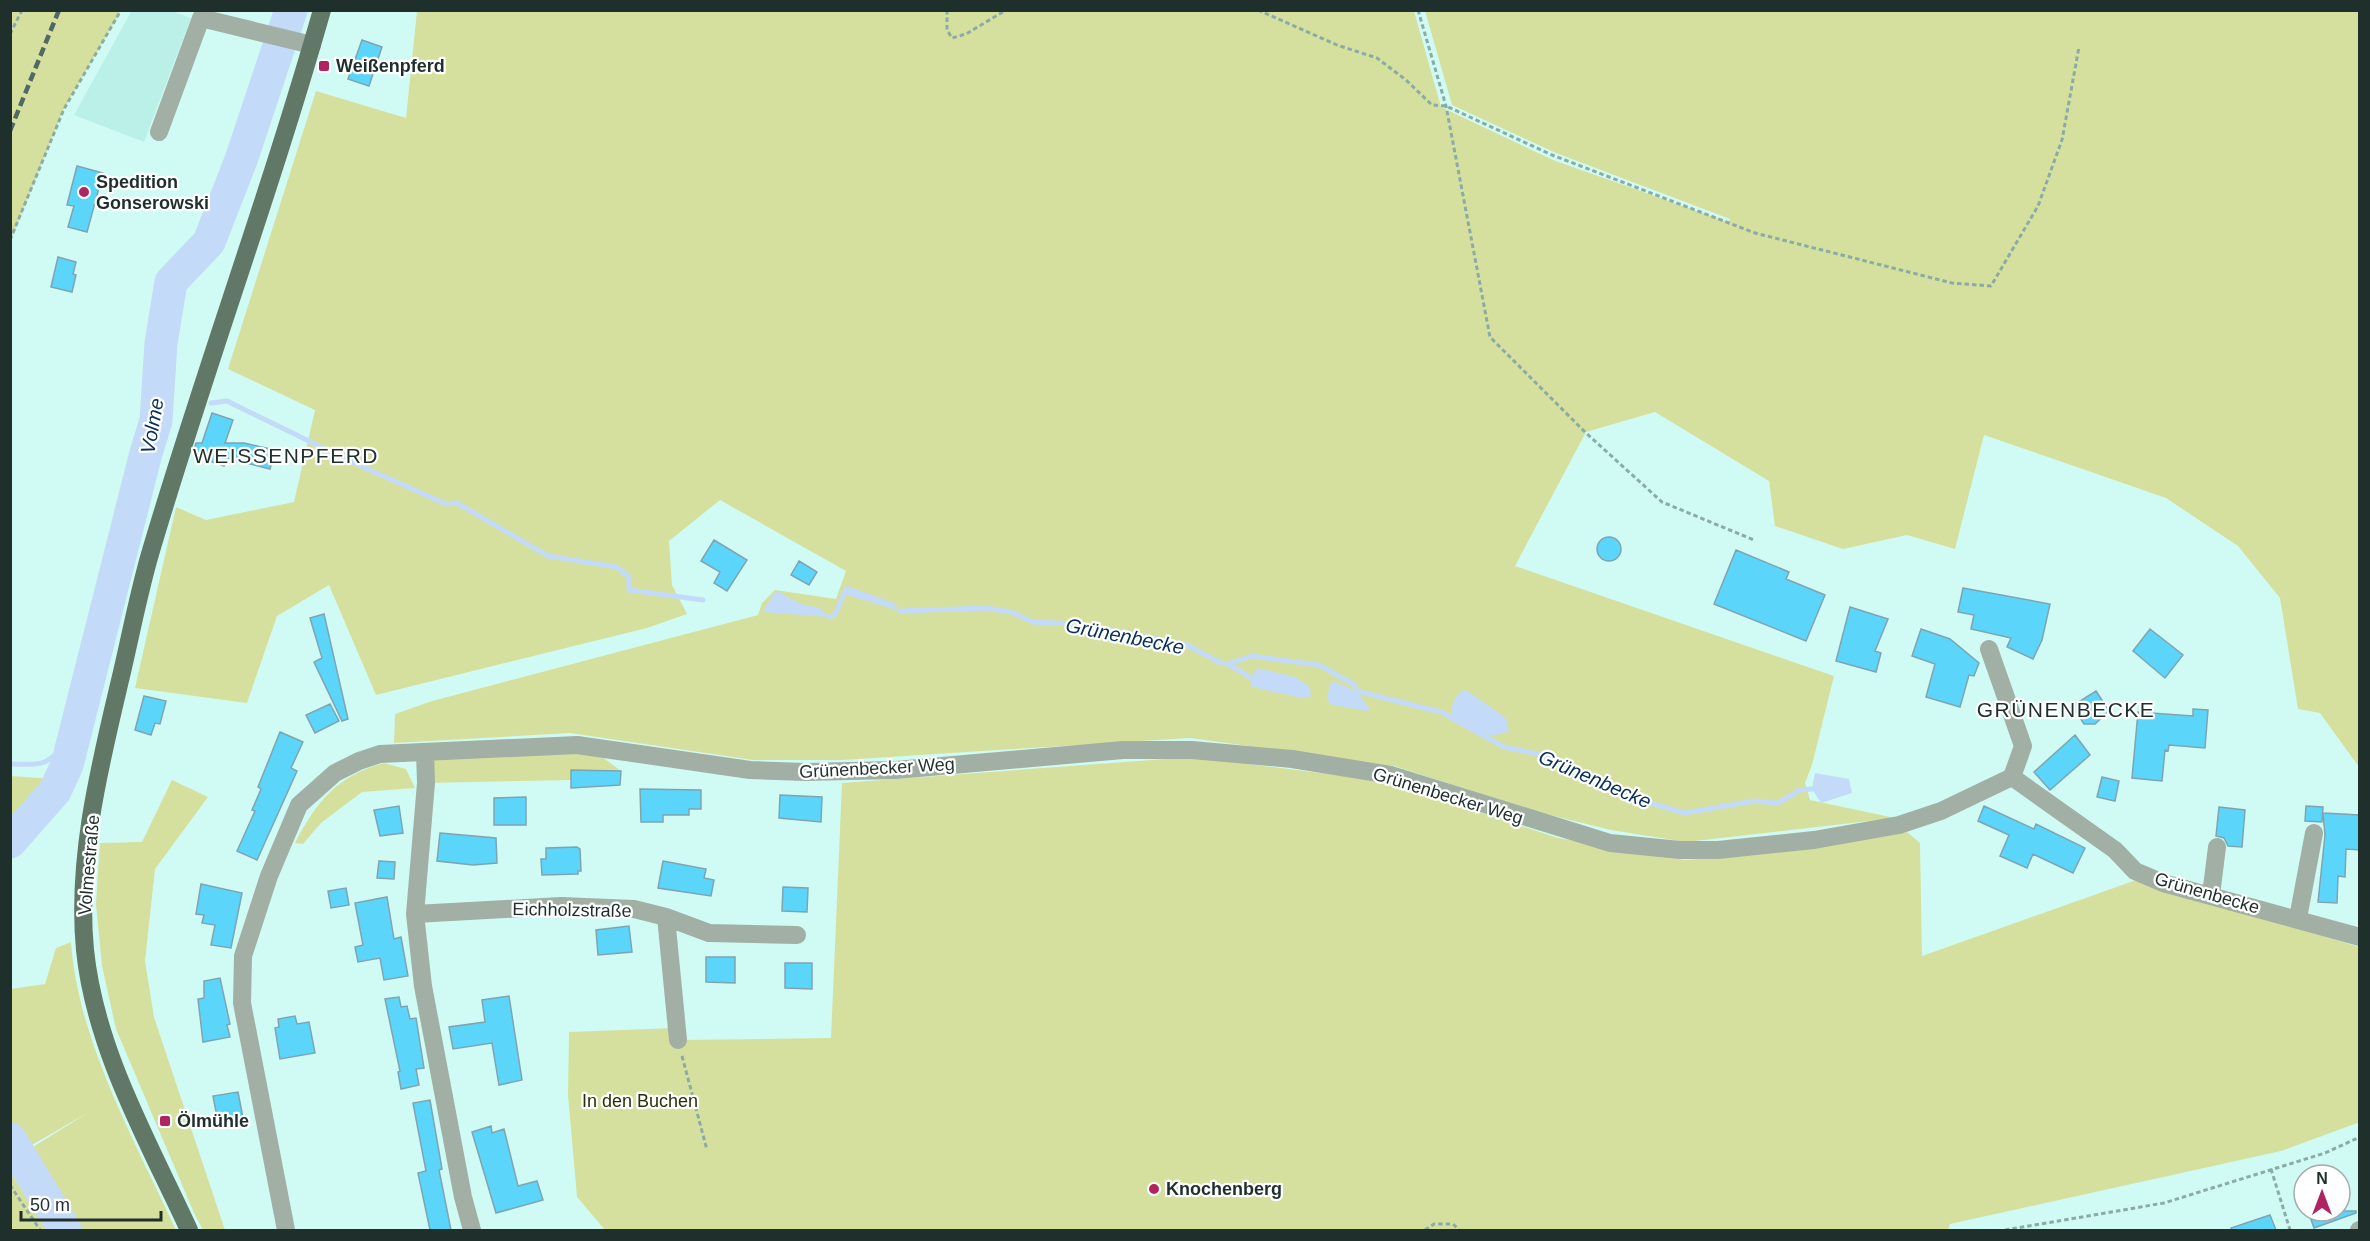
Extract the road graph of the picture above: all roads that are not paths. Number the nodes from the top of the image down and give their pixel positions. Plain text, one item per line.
1 (322, 10) edge
2 (312, 45) junction
3 (159, 132) dead end
4 (1989, 649) dead end
5 (425, 752) junction
6 (2012, 777) junction
7 (2314, 833) dead end
8 (2217, 847) dead end
9 (2211, 895) junction
10 (416, 914) junction
11 (666, 917) junction
12 (2298, 918) junction
13 (797, 935) dead end
14 (2360, 937) edge
15 (678, 1040) road end
16 (189, 1230) edge
17 (286, 1230) edge
18 (472, 1230) edge

1 - 2 main road
2 - 3 street
2 - 16 main road, Volmestraße
4 - 6 street
5 - 6 street, Grünenbecker Weg
5 - 10 street
5 - 17 street, Grünenbecker Weg
6 - 9 street, Grünenbecke
7 - 12 street
8 - 9 street
9 - 12 street, Grünenbecke
10 - 11 street, Eichholzstraße
10 - 18 street
11 - 13 street, Eichholzstraße
11 - 15 street
12 - 14 street, Grünenbecke

